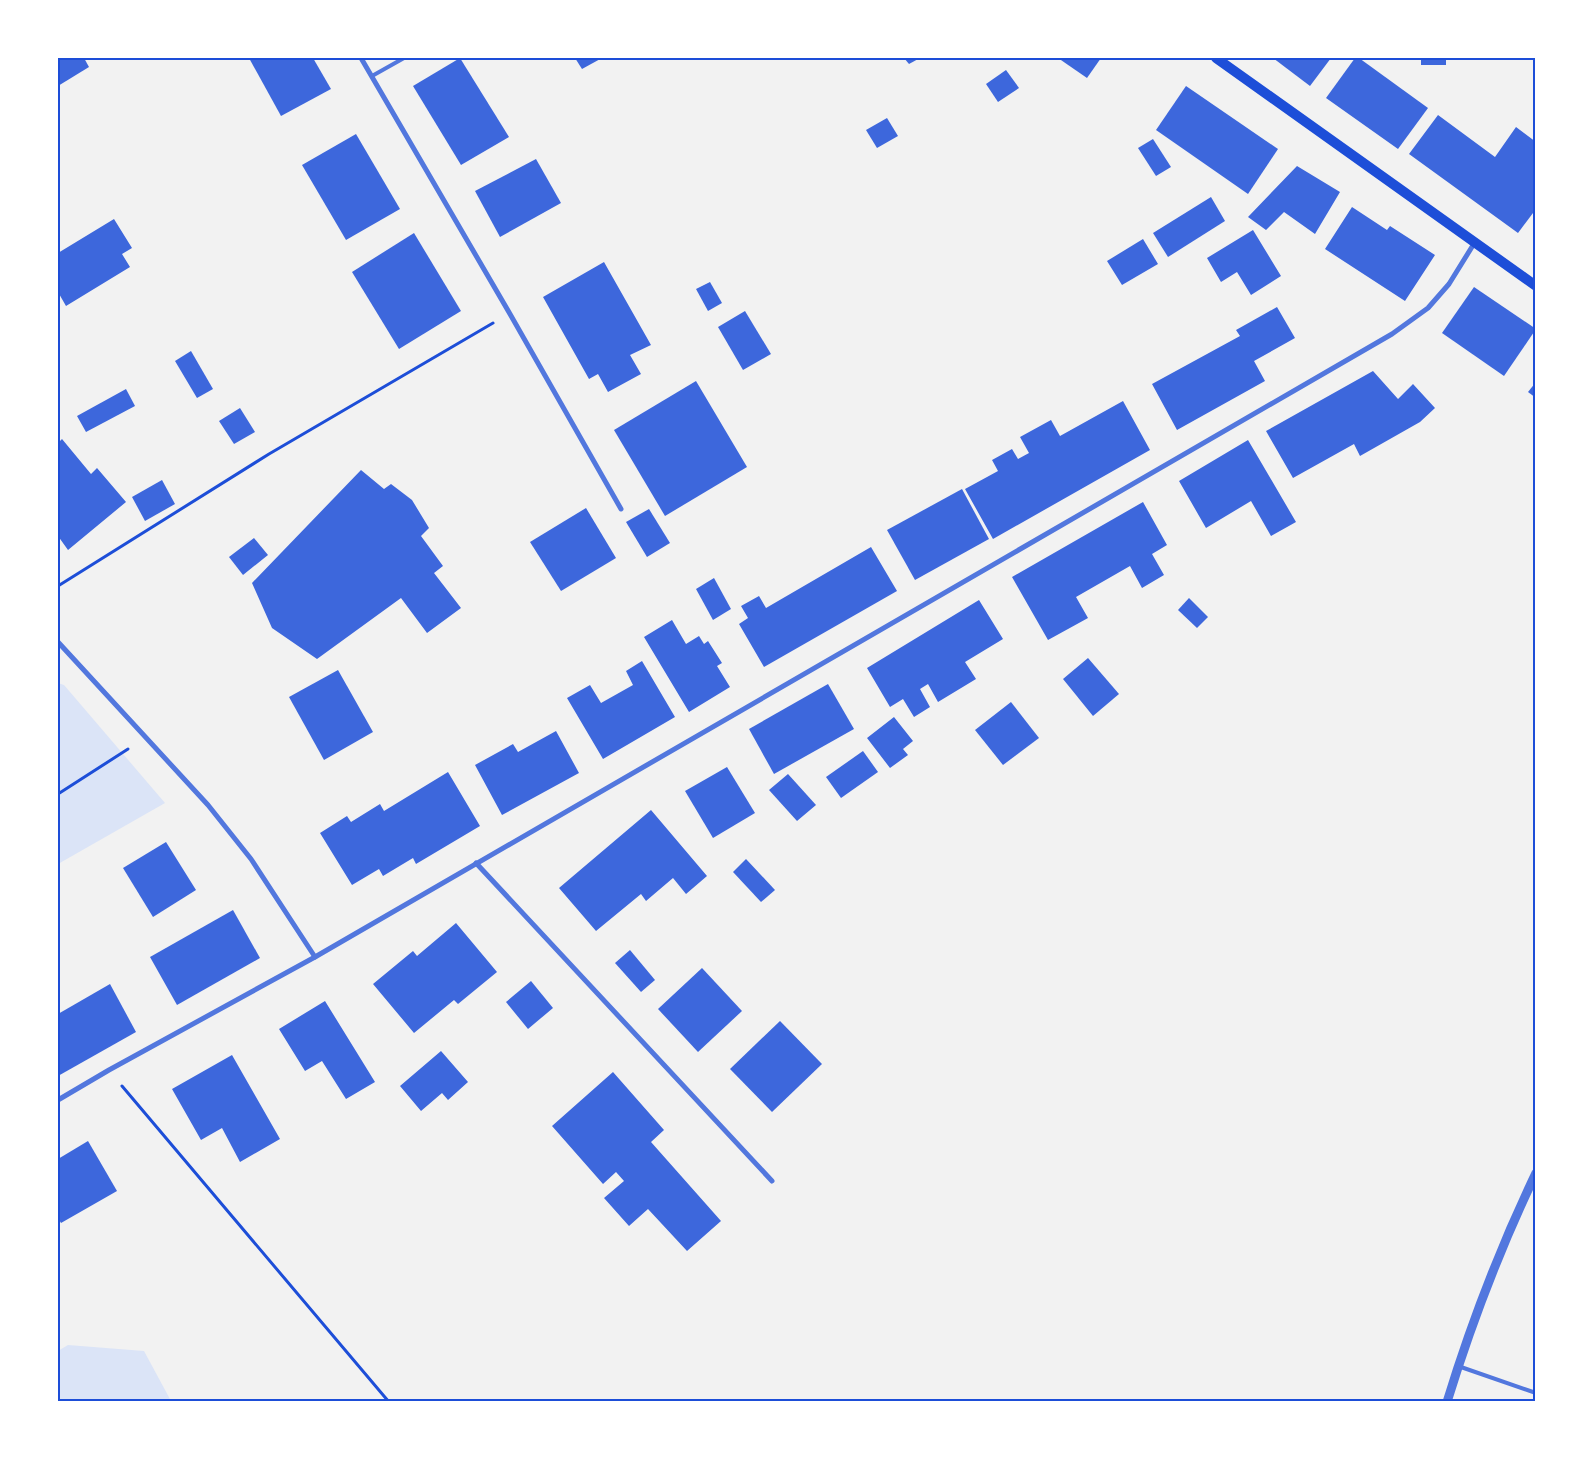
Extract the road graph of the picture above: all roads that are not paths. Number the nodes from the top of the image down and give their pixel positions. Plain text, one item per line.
1 (361, 58) edge
2 (404, 58) edge
3 (1216, 58) edge
4 (372, 76) junction
5 (1474, 242) junction
6 (1536, 286) edge
7 (621, 509) dead end
8 (58, 642) edge
9 (476, 862) junction
10 (315, 957) junction
11 (58, 1100) edge
12 (1536, 1173) edge
13 (772, 1181) dead end
14 (1458, 1366) junction
15 (1536, 1393) edge
16 (1446, 1402) edge

1 - 4 street
2 - 4 lane
3 - 5 main road
4 - 7 street
5 - 6 main road
5 - 9 street
8 - 10 street
9 - 10 street
9 - 13 street
10 - 11 street
12 - 14 street
14 - 15 lane
14 - 16 street

